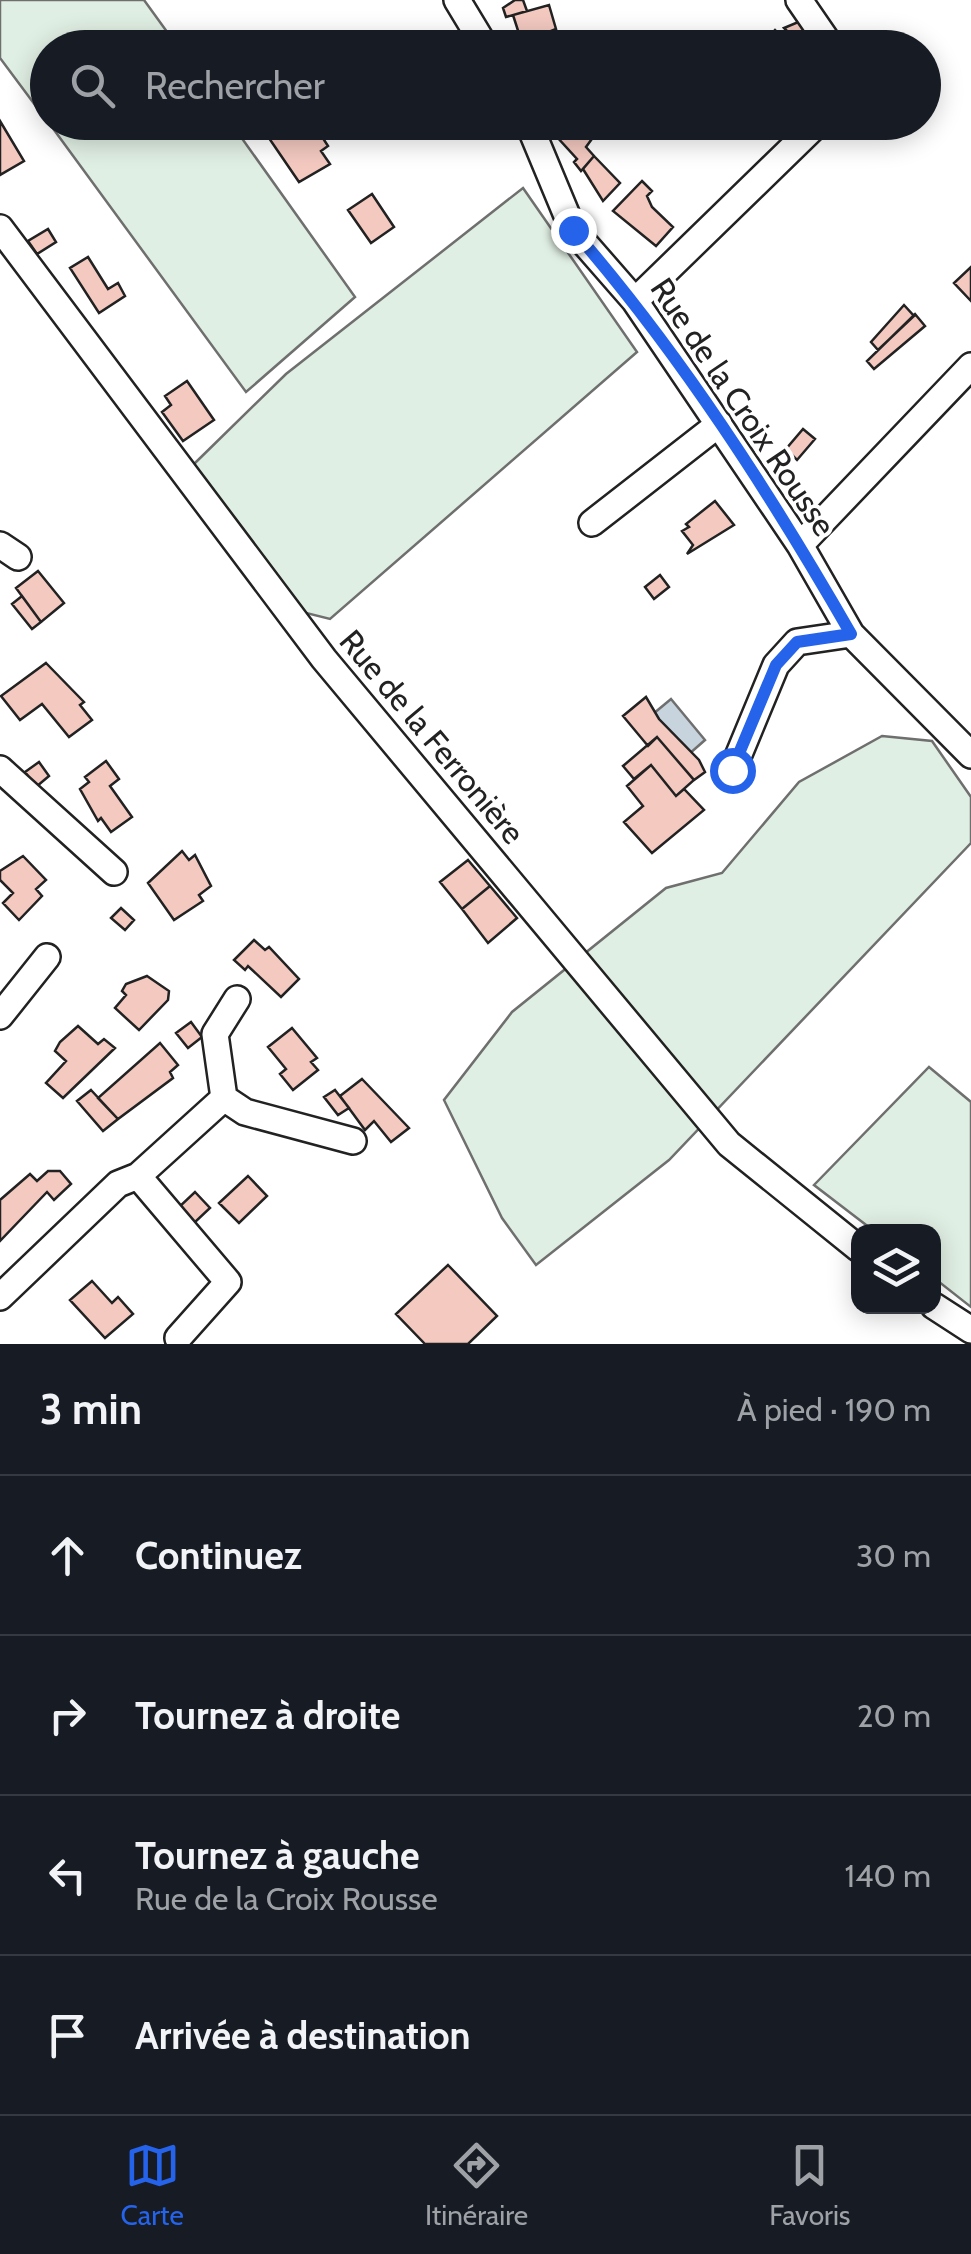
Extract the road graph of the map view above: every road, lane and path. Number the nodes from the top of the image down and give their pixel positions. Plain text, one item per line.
1 (457, 0) edge
2 (799, 0) edge
3 (475, 30) edge
4 (820, 30) edge
5 (536, 140) edge
6 (800, 140) edge
7 (0, 228) edge
8 (635, 301) junction
9 (971, 366) edge
10 (718, 424) junction
11 (592, 523) dead end
12 (800, 544) junction
13 (851, 634) junction
14 (971, 755) edge
15 (0, 769) edge
16 (732, 770) dead end
17 (114, 872) dead end
18 (47, 957) dead end
19 (237, 999) dead end
20 (0, 1016) edge
21 (224, 1098) junction
22 (353, 1141) dead end
23 (138, 1176) junction
24 (851, 1242) edge
25 (0, 1298) edge
26 (941, 1311) edge
27 (971, 1330) edge
28 (178, 1338) dead end

1 - 3 street
2 - 4 street
5 - 8 street, Rue de la Croix Rousse
6 - 8 street
7 - 24 street, Rue de la Ferronière
8 - 10 street, Rue de la Croix Rousse
9 - 12 street
10 - 11 street
10 - 12 street, Rue de la Croix Rousse
12 - 13 street, Rue de la Croix Rousse
13 - 14 street, Rue de la Croix Rousse
13 - 16 street
15 - 17 street
18 - 20 street
19 - 21 street
21 - 22 street
21 - 23 street
23 - 25 street
23 - 28 street
26 - 27 street

